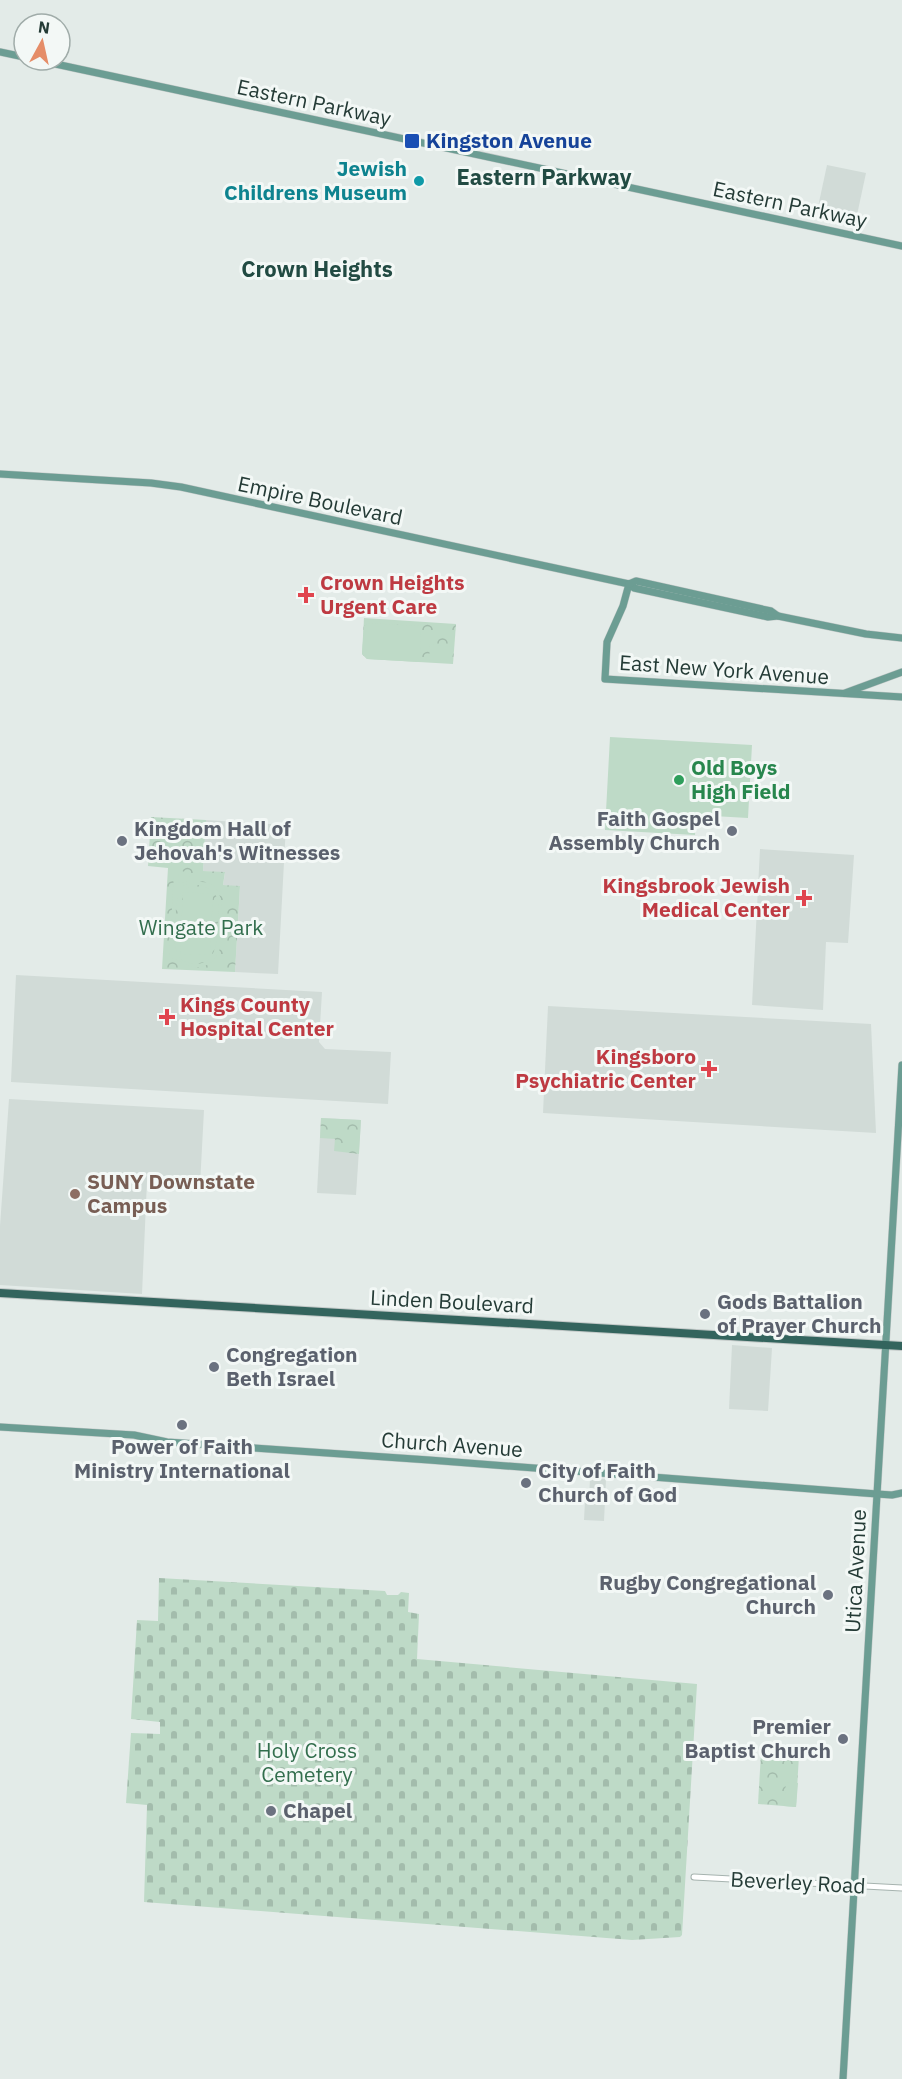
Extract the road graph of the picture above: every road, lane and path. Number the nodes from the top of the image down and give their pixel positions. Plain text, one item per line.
1 (72, 68) edge
2 (902, 246) edge
3 (0, 474) edge
4 (629, 584) junction
5 (902, 638) edge
6 (902, 672) edge
7 (842, 694) junction
8 (902, 697) edge
9 (902, 1065) edge
10 (0, 1293) edge
11 (886, 1345) junction
12 (902, 1346) edge
13 (0, 1427) edge
14 (902, 1493) edge
15 (877, 1494) junction
16 (694, 1877) dead end
17 (854, 1886) junction
18 (902, 1888) edge
19 (843, 2079) edge

1 - 2 main road, Eastern Parkway
3 - 4 main road, Empire Boulevard
4 - 5 main road, Empire Boulevard
4 - 7 main road, East New York Avenue
6 - 7 main road, East New York Avenue
7 - 8 main road, East New York Avenue
9 - 11 main road, Utica Avenue
10 - 11 highway, Linden Boulevard
11 - 12 highway, Linden Boulevard
11 - 15 main road, Utica Avenue
13 - 15 main road, Church Avenue
14 - 15 main road, Church Avenue
15 - 17 main road, Utica Avenue
16 - 17 street, Beverley Road
17 - 18 street, Beverley Road
17 - 19 main road, Utica Avenue

